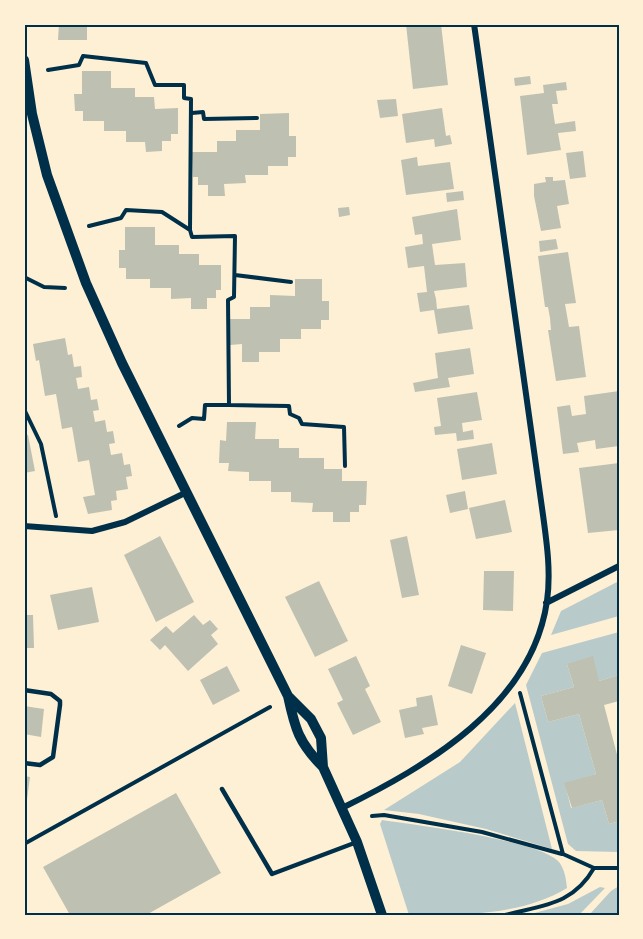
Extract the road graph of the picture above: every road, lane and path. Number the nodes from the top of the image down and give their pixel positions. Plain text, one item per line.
1 (474, 24) edge
2 (24, 60) edge
3 (48, 69) dead end
4 (192, 113) junction
5 (257, 118) dead end
6 (89, 226) dead end
7 (190, 230) junction
8 (235, 275) junction
9 (24, 277) edge
10 (291, 282) dead end
11 (65, 288) dead end
12 (229, 405) junction
13 (24, 409) edge
14 (179, 426) dead end
15 (345, 466) dead end
16 (187, 492) junction
17 (24, 526) edge
18 (56, 529) junction
19 (619, 566) edge
20 (546, 603) junction
21 (516, 678) junction
22 (24, 690) edge
23 (288, 696) junction
24 (270, 707) dead end
25 (24, 763) edge
26 (323, 767) junction
27 (222, 789) dead end
28 (342, 808) junction
29 (372, 816) dead end
30 (357, 842) junction
31 (24, 844) edge
32 (563, 854) junction
33 (594, 868) junction
34 (619, 868) edge
35 (382, 915) edge
36 (505, 915) edge

1 - 20 street
2 - 16 street
3 - 4 path
4 - 5 path
4 - 7 path
6 - 7 path
7 - 8 path
8 - 10 path
8 - 12 path
9 - 11 path
12 - 14 path
12 - 15 path
13 - 18 path
16 - 18 street
16 - 23 street
17 - 18 street
19 - 20 street
20 - 21 street
21 - 28 street
21 - 32 path
22 - 25 lane
23 - 26 street
23 - 26 street
24 - 31 path
26 - 28 street
27 - 30 lane
28 - 30 street
29 - 32 path
30 - 35 street
32 - 33 path
33 - 34 path
33 - 36 path

